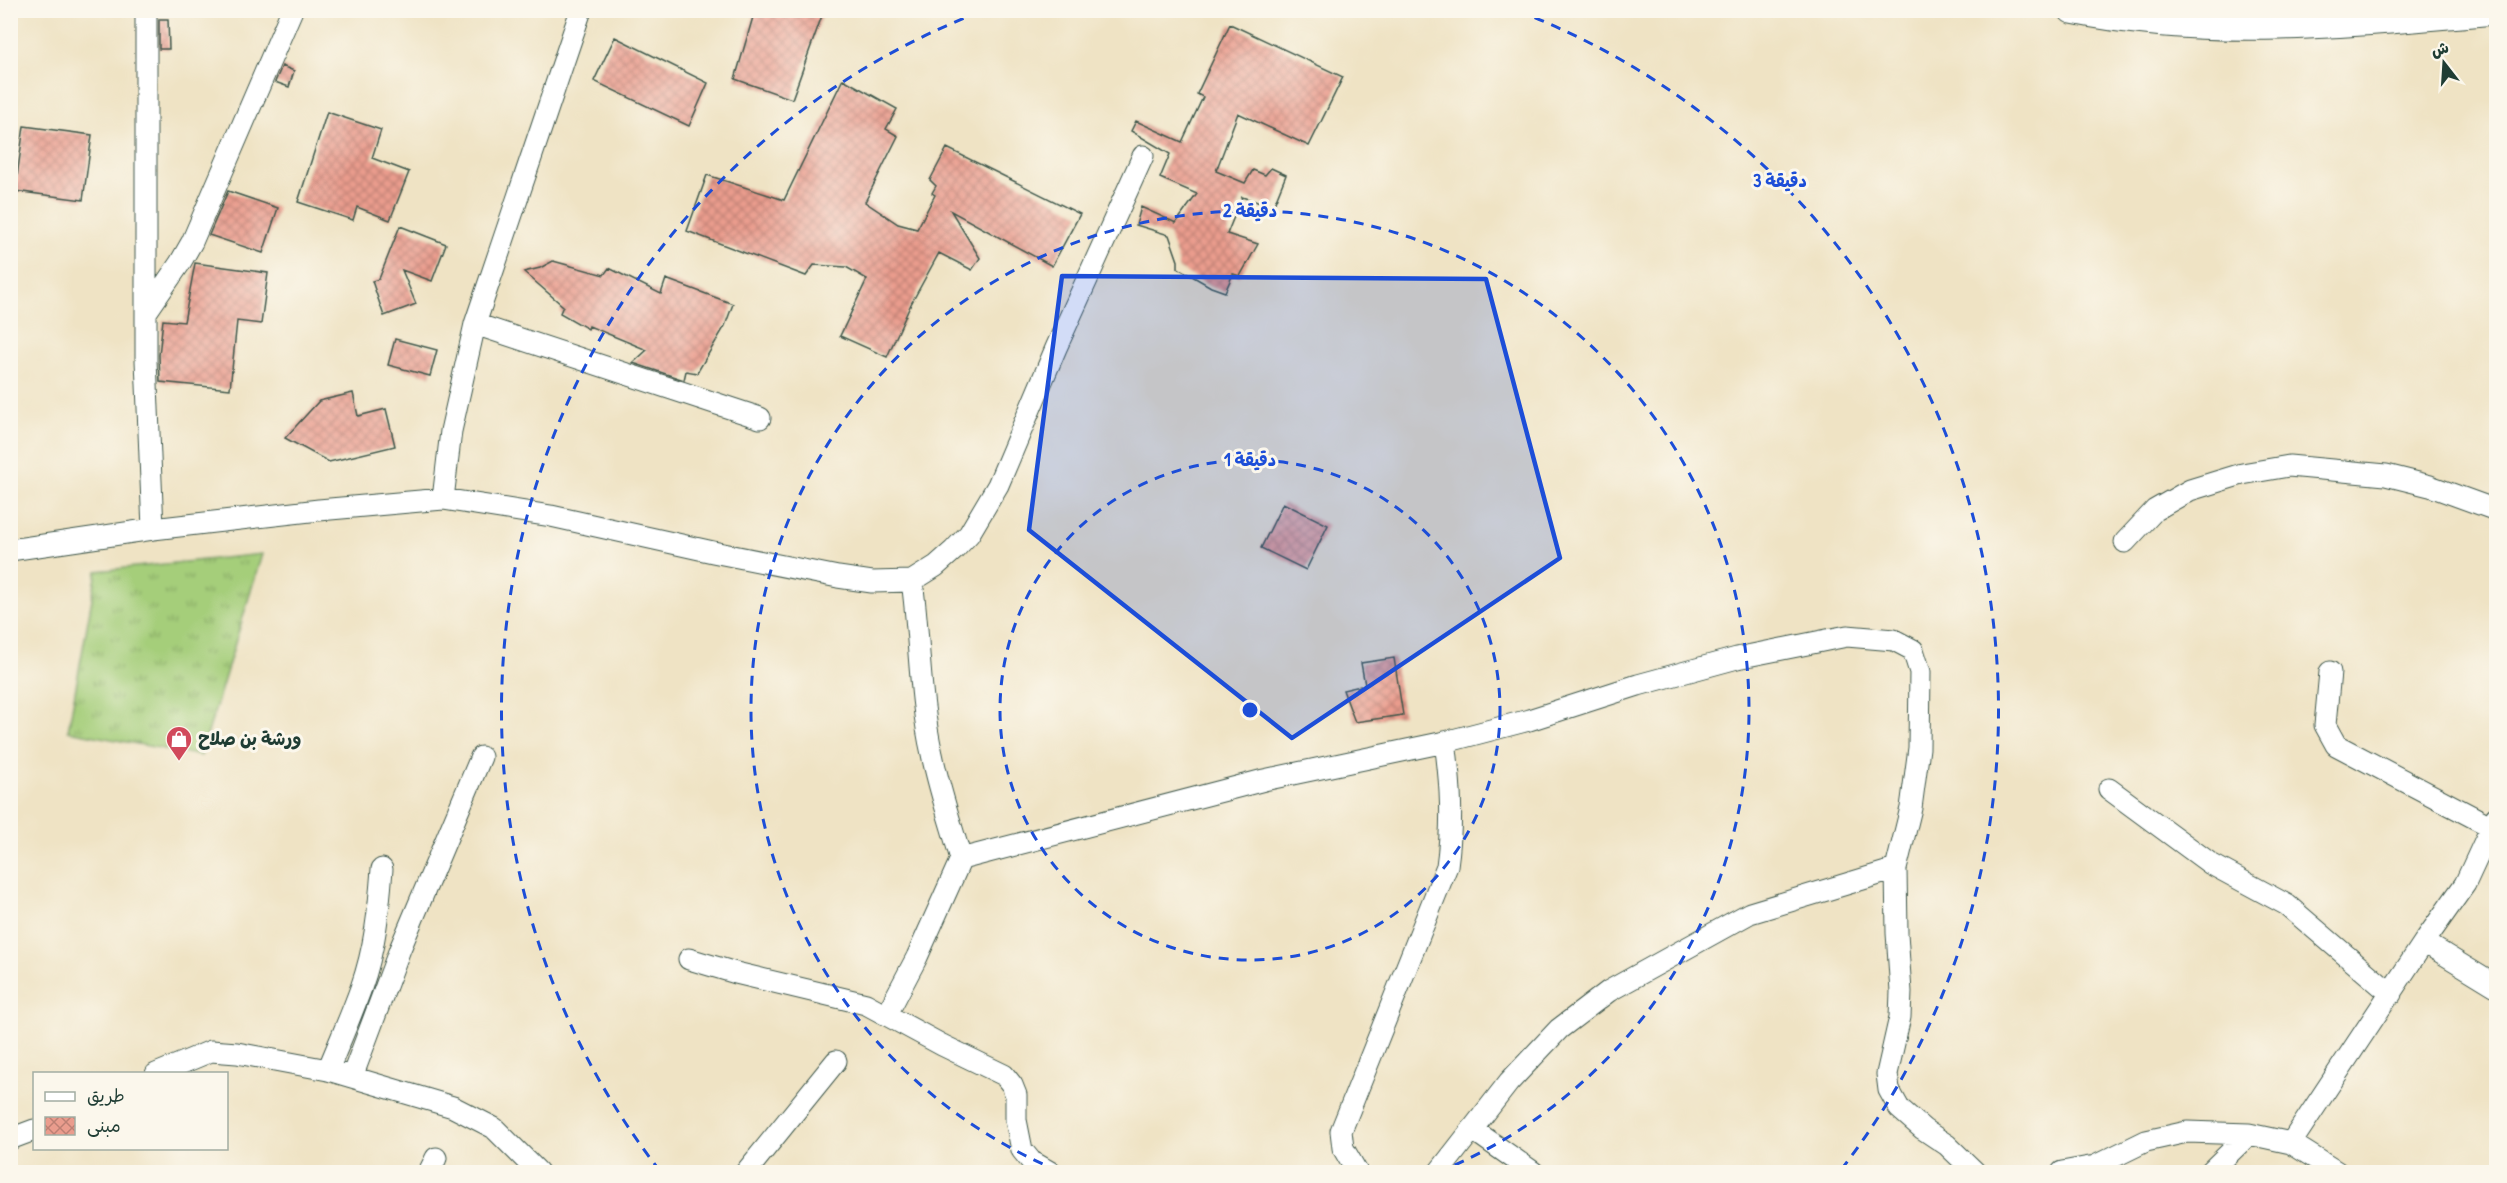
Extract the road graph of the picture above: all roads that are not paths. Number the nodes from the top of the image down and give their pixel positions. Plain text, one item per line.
1 (146, 10) edge
2 (292, 10) edge
3 (581, 10) edge
4 (2072, 10) edge
5 (2496, 12) edge
6 (1143, 156) dead end
7 (147, 311) junction
8 (475, 324) junction
9 (760, 418) dead end
10 (443, 499) junction
11 (2496, 510) edge
12 (153, 529) junction
13 (2126, 542) dead end
14 (10, 550) edge
15 (912, 581) junction
16 (2330, 672) dead end
17 (1445, 742) junction
18 (481, 757) dead end
19 (2109, 789) dead end
20 (2494, 822) edge
21 (961, 859) junction
22 (382, 869) dead end
23 (1896, 869) junction
24 (2424, 942) junction
25 (689, 959) dead end
26 (2496, 986) edge
27 (2391, 994) junction
28 (887, 1014) junction
29 (836, 1061) dead end
30 (328, 1070) junction
31 (161, 1072) edge
32 (352, 1077) junction
33 (1472, 1129) junction
34 (33, 1130) edge
35 (2249, 1134) junction
36 (10, 1139) edge
37 (2291, 1143) junction
38 (538, 1173) edge
39 (746, 1173) edge
40 (1050, 1173) edge
41 (1357, 1173) edge
42 (1439, 1173) edge
43 (1533, 1173) edge
44 (1975, 1173) edge
45 (2062, 1173) edge
46 (2210, 1173) edge
47 (2337, 1173) edge

1 - 7 street
2 - 7 street
3 - 8 street
4 - 5 main road
6 - 15 street
7 - 12 street
8 - 9 street
8 - 10 street
10 - 12 street
10 - 15 street
11 - 13 street
12 - 14 street
15 - 21 street
16 - 20 street
17 - 21 street
17 - 23 street
17 - 41 street
18 - 32 street
19 - 27 street
20 - 24 street
21 - 28 street
22 - 30 street
23 - 33 street
23 - 44 street
24 - 26 street
24 - 27 street
25 - 28 street
27 - 37 street
28 - 40 street
29 - 39 street
30 - 31 street
30 - 32 street
32 - 38 street
33 - 42 street
33 - 43 street
34 - 36 street
35 - 37 street
35 - 45 street
35 - 46 street
37 - 47 street

